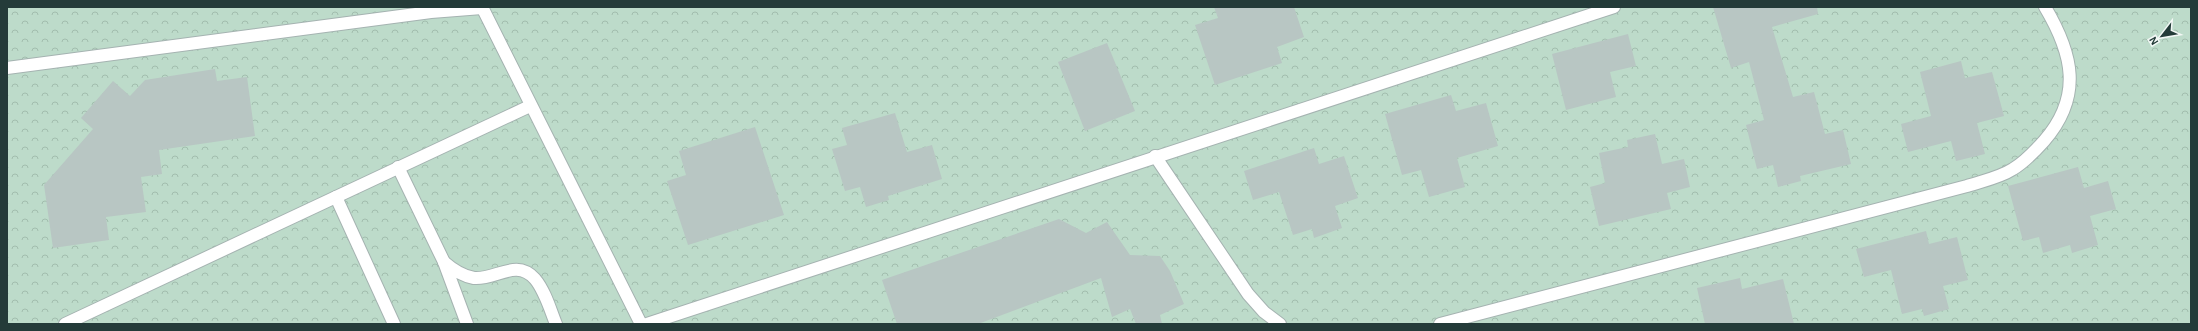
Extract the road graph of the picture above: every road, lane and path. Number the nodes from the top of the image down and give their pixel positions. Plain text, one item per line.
1 (482, 7) edge
2 (1614, 7) edge
3 (2045, 7) edge
4 (7, 68) edge
5 (530, 106) junction
6 (1155, 156) junction
7 (398, 167) junction
8 (336, 197) junction
9 (444, 262) junction
10 (65, 324) edge
11 (394, 324) edge
12 (467, 324) edge
13 (556, 324) edge
14 (641, 324) edge
15 (647, 324) edge
16 (1280, 324) edge
17 (1440, 324) edge

1 - 4 street
1 - 5 street
2 - 6 street
3 - 17 street
5 - 7 street
5 - 14 street
6 - 15 street
6 - 16 street
7 - 8 street
7 - 9 street
8 - 10 street
8 - 11 street
9 - 12 street
9 - 13 street

